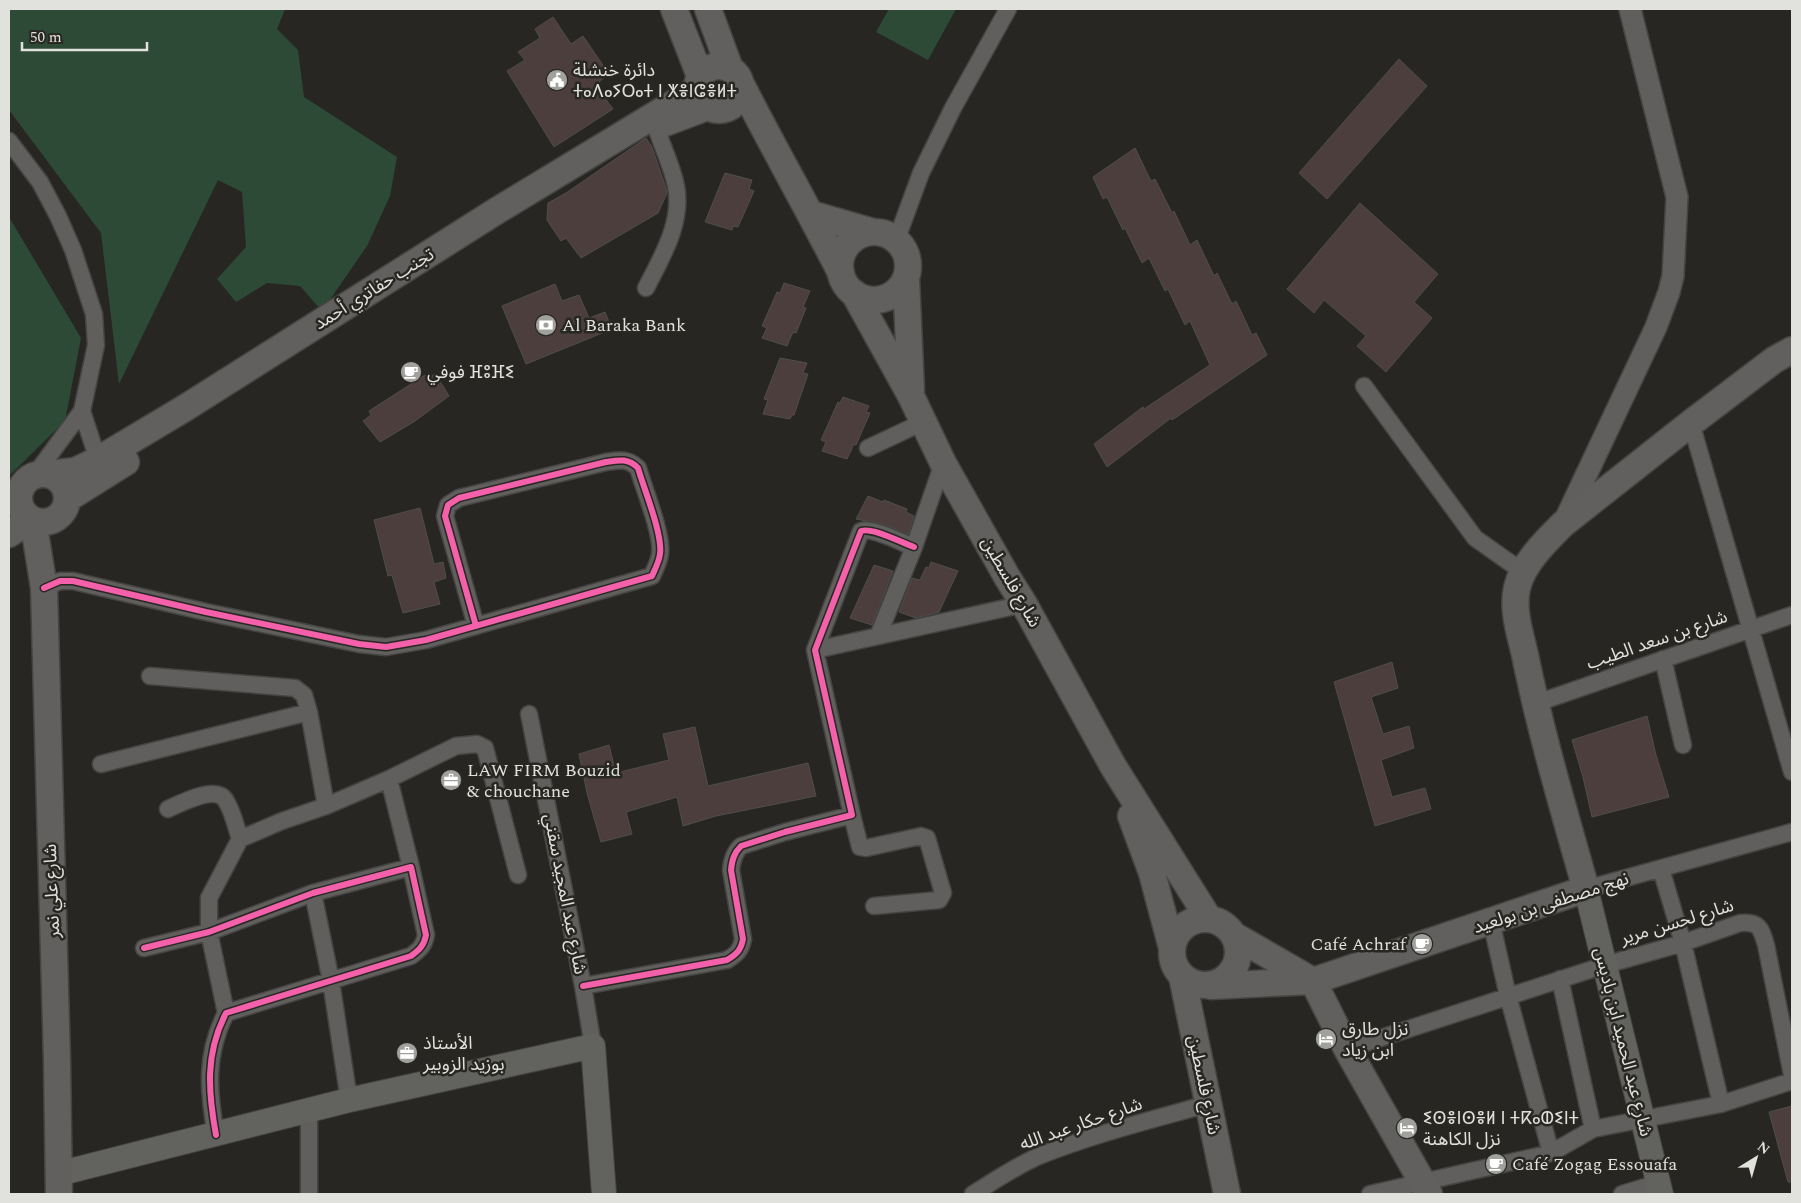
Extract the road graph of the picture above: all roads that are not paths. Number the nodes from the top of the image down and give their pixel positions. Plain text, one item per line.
1 (674, 9) edge
2 (708, 9) edge
3 (1008, 9) edge
4 (1630, 9) edge
5 (735, 87) junction
6 (701, 91) junction
7 (656, 127) junction
8 (9, 140) edge
9 (811, 214) junction
10 (885, 237) junction
11 (906, 278) junction
12 (847, 283) junction
13 (646, 288) dead end
14 (1792, 350) edge
15 (1364, 386) dead end
16 (911, 396) junction
17 (82, 411) junction
18 (923, 422) junction
19 (1691, 423) junction
20 (868, 448) dead end
21 (98, 460) junction
22 (943, 463) junction
23 (28, 486) edge
24 (47, 514) junction
25 (1563, 524) junction
26 (9, 534) edge
27 (914, 548) junction
28 (1523, 572) junction
29 (44, 588) junction
30 (1024, 604) junction
31 (1792, 615) edge
32 (476, 626) junction
33 (1751, 629) junction
34 (878, 636) junction
35 (815, 650) junction
36 (1664, 659) junction
37 (150, 676) dead end
38 (1534, 704) junction
39 (309, 712) junction
40 (530, 714) dead end
41 (1683, 745) dead end
42 (101, 764) dead end
43 (1113, 766) junction
44 (1792, 772) edge
45 (389, 779) junction
46 (326, 806) junction
47 (168, 809) dead end
48 (852, 815) junction
49 (1792, 832) edge
50 (240, 839) junction
51 (411, 867) junction
52 (1661, 868) junction
53 (518, 875) dead end
54 (1586, 890) junction
55 (313, 893) junction
56 (874, 906) dead end
57 (1209, 919) junction
58 (1490, 922) junction
59 (209, 932) junction
60 (1235, 936) junction
61 (1683, 943) junction
62 (144, 948) dead end
63 (1172, 948) junction
64 (1605, 965) junction
65 (1182, 976) junction
66 (1560, 980) junction
67 (331, 981) junction
68 (1313, 981) junction
69 (583, 986) junction
70 (1211, 986) junction
71 (1508, 996) junction
72 (226, 1013) junction
73 (593, 1046) junction
74 (1347, 1049) junction
75 (1792, 1075) edge
76 (1792, 1081) edge
77 (349, 1100) junction
78 (1208, 1104) junction
79 (1721, 1104) junction
80 (309, 1109) junction
81 (1642, 1119) junction
82 (1593, 1129) junction
83 (216, 1135) junction
84 (1551, 1153) junction
85 (59, 1184) edge
86 (1426, 1188) edge
87 (1660, 1189) edge
88 (309, 1194) edge
89 (604, 1194) edge
90 (973, 1194) edge
91 (1228, 1194) edge
92 (1370, 1194) edge
93 (1622, 1194) edge

1 - 6 main road
2 - 5 main road
3 - 10 street
4 - 25 street
5 - 6 main road
5 - 6 main road
5 - 9 main road, شارع فلسطين
6 - 7 main road, تجنب حفاتري أحمد
6 - 21 main road, تجنب حفاتري أحمد
7 - 13 street
7 - 24 main road, تجنب حفاتري أحمد
8 - 17 street
9 - 10 main road
9 - 12 main road, شارع فلسطين
10 - 11 main road
10 - 12 main road
11 - 12 main road
11 - 16 main road
12 - 16 main road, شارع فلسطين
14 - 19 main road
15 - 28 street
16 - 18 main road, شارع فلسطين
17 - 21 street
17 - 23 street
18 - 20 street
18 - 22 main road, شارع فلسطين
19 - 25 main road
19 - 33 street
21 - 23 main road, تجنب حفاتري أحمد
22 - 27 street
22 - 30 main road, شارع فلسطين
23 - 24 main road
23 - 24 main road
24 - 26 main road, تجنب حفاتري أحمد
24 - 29 main road, شارع علي نمر
25 - 28 main road
27 - 34 street
27 - 35 street
28 - 38 main road
29 - 32 street
29 - 85 main road, شارع علي نمر
30 - 34 street
30 - 43 main road, شارع فلسطين
31 - 33 street, شارع بن سعد الطيب
32 - 32 street
33 - 36 street, شارع بن سعد الطيب
33 - 44 street
34 - 35 street
35 - 48 street
36 - 38 street, شارع بن سعد الطيب
36 - 41 street
37 - 39 street
38 - 54 main road
39 - 42 street
39 - 46 street
40 - 69 street, شارع عبد المجيد سقني
43 - 57 main road, شارع فلسطين
43 - 63 main road, شارع فلسطين
45 - 46 street
45 - 51 street
45 - 53 street
46 - 50 street
47 - 50 street
48 - 56 street
48 - 69 street
49 - 52 street, نهج مصطفى بن بولعيد
50 - 59 street
51 - 55 street
51 - 67 street
52 - 54 street, نهج مصطفى بن بولعيد
52 - 61 street
54 - 58 main road, نهج مصطفى بن بولعيد
54 - 64 main road, شارع عبد الحميد ابن باديس
55 - 59 street
55 - 67 street
57 - 60 main road
57 - 63 main road
58 - 68 main road, نهج مصطفى بن بولعيد
58 - 71 street
59 - 62 street
59 - 72 street
60 - 68 main road
60 - 70 main road
61 - 64 street, شارع لحسن مرير
61 - 75 street, شارع لحسن مرير
61 - 79 street
63 - 65 main road
64 - 66 street, شارع لحسن مرير
64 - 81 main road, شارع عبد الحميد ابن باديس
65 - 70 main road
65 - 78 main road, شارع فلسطين
66 - 71 street, شارع لحسن مرير
66 - 82 street
67 - 72 street
67 - 77 street
68 - 70 main road, نهج مصطفى بن بولعيد
68 - 74 main road
69 - 73 street, شارع عبد المجيد سقني
71 - 74 street, شارع لحسن مرير
71 - 84 street
72 - 83 street
73 - 77 main road
73 - 89 main road, شارع عبد المجيد سقني
74 - 86 main road
76 - 79 street
77 - 80 main road
78 - 90 street, شارع حكار عبد الله
78 - 91 main road, شارع فلسطين
79 - 81 street
80 - 83 main road
80 - 88 street
81 - 82 street
81 - 87 main road, شارع عبد الحميد ابن باديس
82 - 84 street
83 - 85 main road
84 - 86 street
86 - 92 street
87 - 93 street

